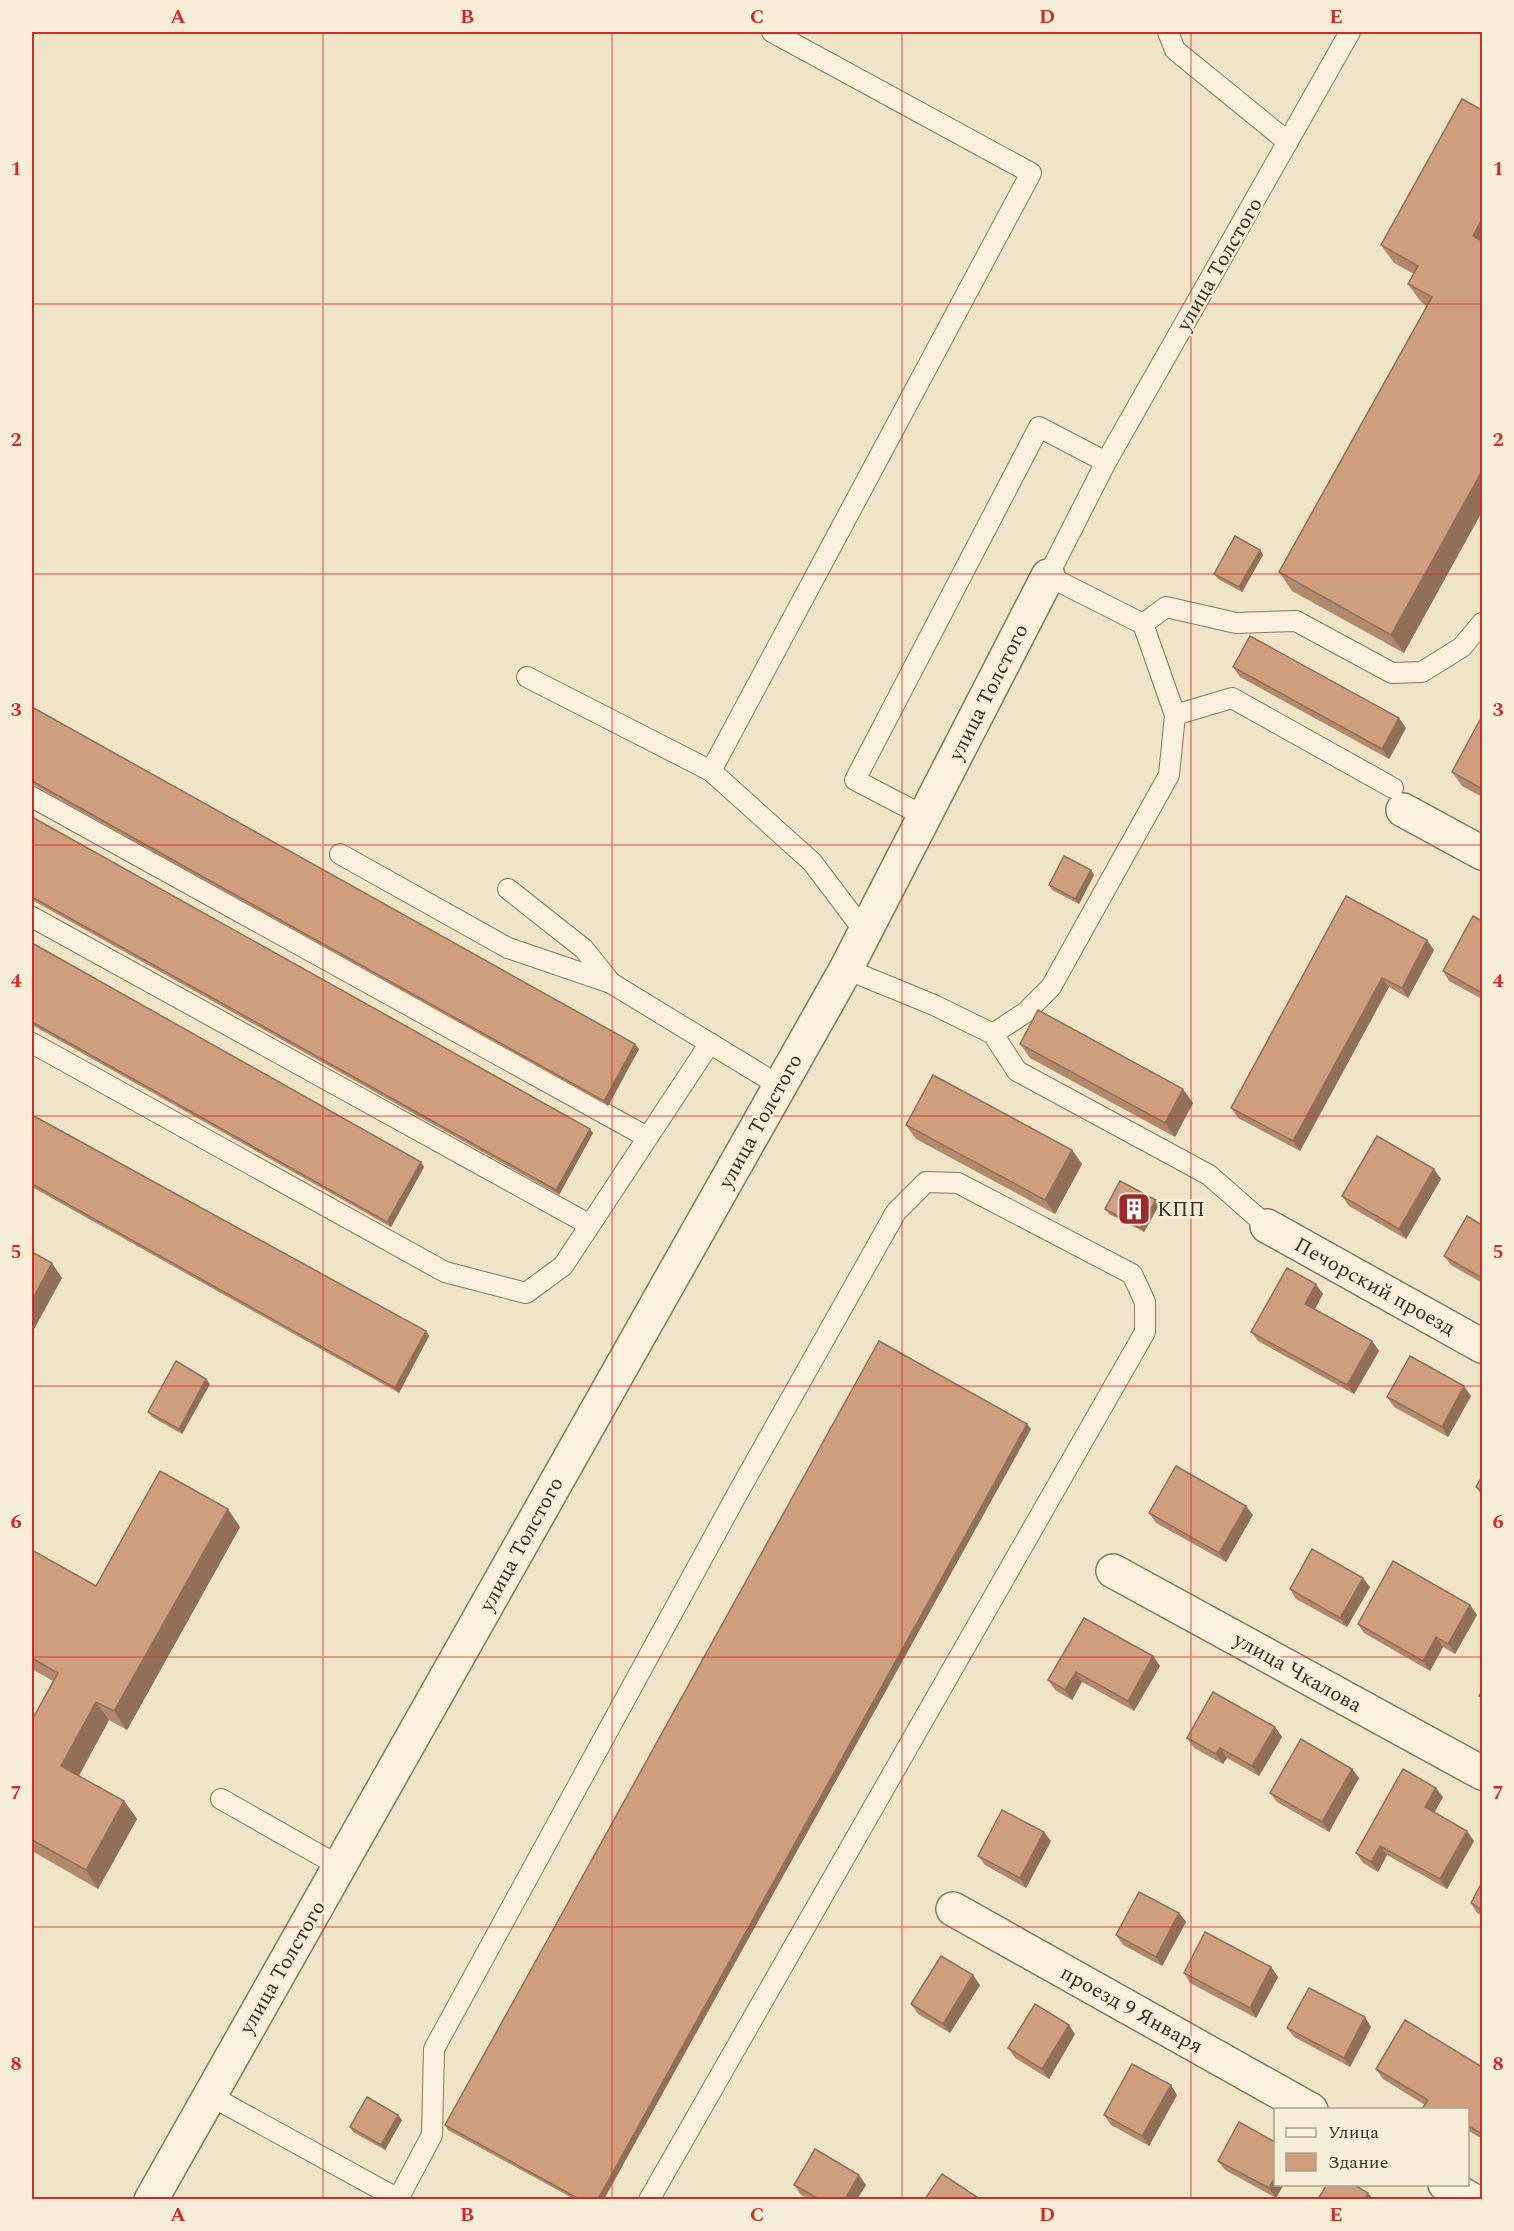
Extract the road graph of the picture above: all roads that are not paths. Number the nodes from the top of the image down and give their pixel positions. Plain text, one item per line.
1 (771, 32) edge
2 (1168, 32) edge
3 (1350, 32) edge
4 (1288, 142) junction
5 (1106, 462) junction
6 (1048, 576) junction
7 (1482, 623) edge
8 (1143, 624) junction
9 (527, 677) dead end
10 (1175, 715) junction
11 (711, 771) junction
12 (32, 797) edge
13 (1398, 799) joint
14 (924, 816) junction
15 (340, 854) dead end
16 (1482, 854) edge
17 (508, 889) dead end
18 (32, 917) edge
19 (865, 932) junction
20 (846, 969) junction
21 (610, 983) junction
22 (993, 1034) junction
23 (32, 1043) edge
24 (710, 1043) junction
25 (780, 1086) junction
26 (647, 1137) junction
27 (590, 1225) junction
28 (1267, 1226) joint
29 (1482, 1346) edge
30 (1113, 1571) dead end
31 (1482, 1773) edge
32 (220, 1799) dead end
33 (339, 1866) junction
34 (953, 1909) dead end
35 (209, 2095) junction
36 (1309, 2108) edge
37 (1449, 2186) edge
38 (151, 2199) edge
39 (399, 2199) edge
40 (649, 2199) edge
41 (1472, 2199) edge

1 - 11 lane
2 - 4 lane
3 - 4 lane, улица Толстого
4 - 5 lane, улица Толстого
5 - 6 lane, улица Толстого
5 - 14 lane
6 - 8 lane
6 - 14 street, улица Толстого
7 - 8 lane
8 - 10 lane
9 - 11 lane
10 - 13 lane
10 - 22 lane
11 - 19 lane
12 - 26 lane
13 - 16 street
14 - 19 street, улица Толстого
15 - 21 lane
17 - 21 lane
18 - 27 lane
19 - 20 street, улица Толстого
20 - 22 lane
20 - 25 street, улица Толстого
21 - 24 lane
22 - 28 lane
23 - 27 lane
24 - 25 lane
24 - 26 lane
25 - 33 street, улица Толстого
26 - 27 lane
28 - 29 street, Печорский проезд
30 - 31 street, улица Чкалова
32 - 33 lane
33 - 35 street, улица Толстого
34 - 36 street, проезд 9 Января
35 - 38 street, улица Толстого
35 - 39 lane
37 - 41 street
39 - 40 lane

